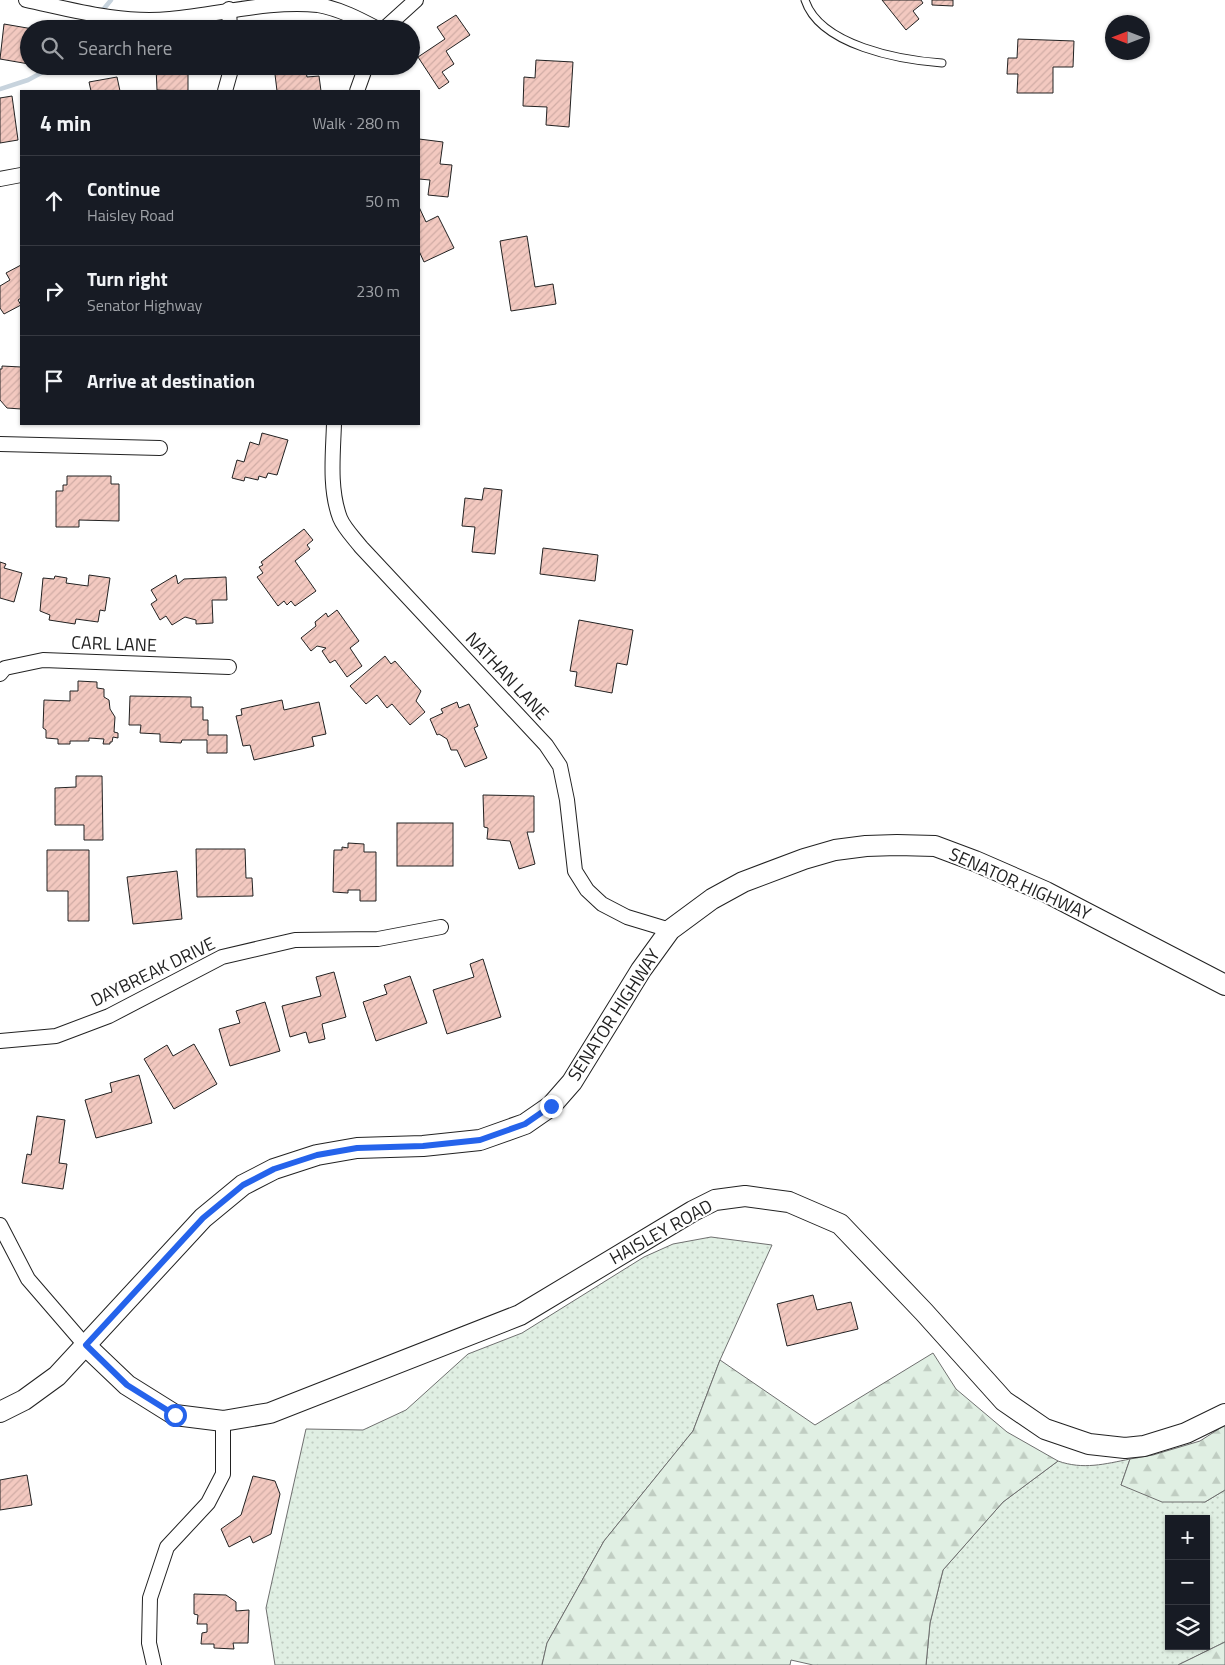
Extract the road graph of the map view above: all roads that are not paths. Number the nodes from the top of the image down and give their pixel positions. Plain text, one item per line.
1 (26, 0) edge
2 (416, 0) edge
3 (805, 0) edge
4 (229, 9) junction
5 (230, 20) edge
6 (361, 20) edge
7 (394, 20) edge
8 (942, 63) dead end
9 (229, 75) edge
10 (363, 75) edge
11 (225, 90) edge
12 (357, 90) edge
13 (20, 175) edge
14 (0, 179) edge
15 (334, 425) edge
16 (0, 444) edge
17 (160, 448) dead end
18 (229, 667) dead end
19 (0, 674) edge
20 (441, 927) dead end
21 (670, 930) junction
22 (1225, 985) edge
23 (0, 1041) edge
24 (0, 1225) edge
25 (86, 1345) junction
26 (0, 1412) edge
27 (1225, 1414) edge
28 (223, 1421) junction
29 (154, 1665) edge

1 - 4 street
2 - 7 street
3 - 8 lane
4 - 5 street
4 - 6 street
9 - 11 street
10 - 12 street
13 - 14 street
15 - 21 street, NATHAN LANE
16 - 17 street
18 - 19 street, CARL LANE
20 - 23 street, DAYBREAK DRIVE
21 - 22 street, SENATOR HIGHWAY
21 - 25 street, SENATOR HIGHWAY
24 - 25 street
25 - 26 street, SENATOR HIGHWAY
25 - 28 street, HAISLEY ROAD
27 - 28 street, HAISLEY ROAD
28 - 29 street

